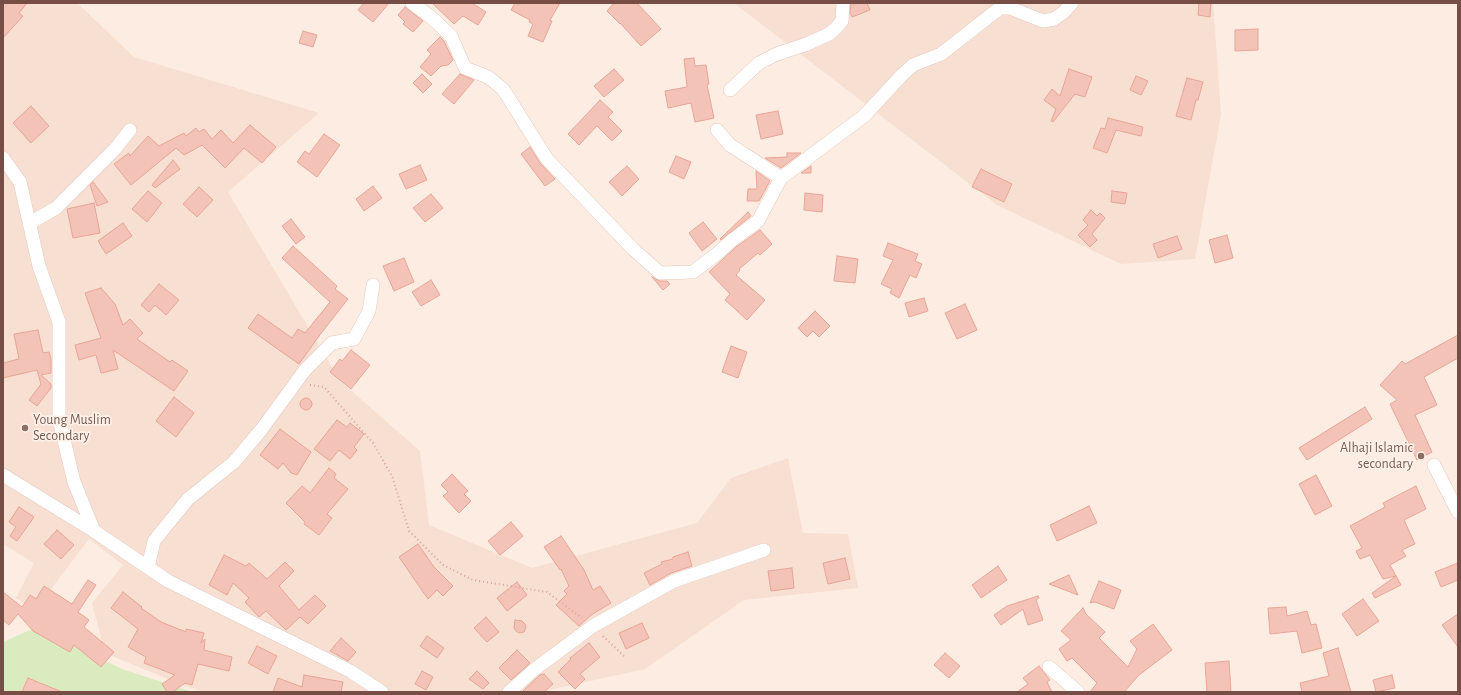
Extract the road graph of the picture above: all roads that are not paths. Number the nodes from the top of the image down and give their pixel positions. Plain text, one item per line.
1 (412, 3) edge
2 (843, 3) edge
3 (1072, 3) edge
4 (730, 90) dead end
5 (130, 130) dead end
6 (716, 130) dead end
7 (3, 158) edge
8 (781, 178) junction
9 (30, 223) junction
10 (373, 285) dead end
11 (1434, 465) dead end
12 (3, 475) edge
13 (1458, 512) edge
14 (94, 531) junction
15 (764, 550) dead end
16 (148, 567) junction
17 (1049, 667) dead end
18 (382, 692) edge
19 (509, 692) edge
20 (1078, 692) edge

1 - 8 street
2 - 4 street
3 - 8 street
5 - 9 street
6 - 8 street
7 - 9 street
9 - 14 street
10 - 16 street
11 - 13 street
12 - 14 street
14 - 16 street
15 - 19 street
16 - 18 street
17 - 20 street

